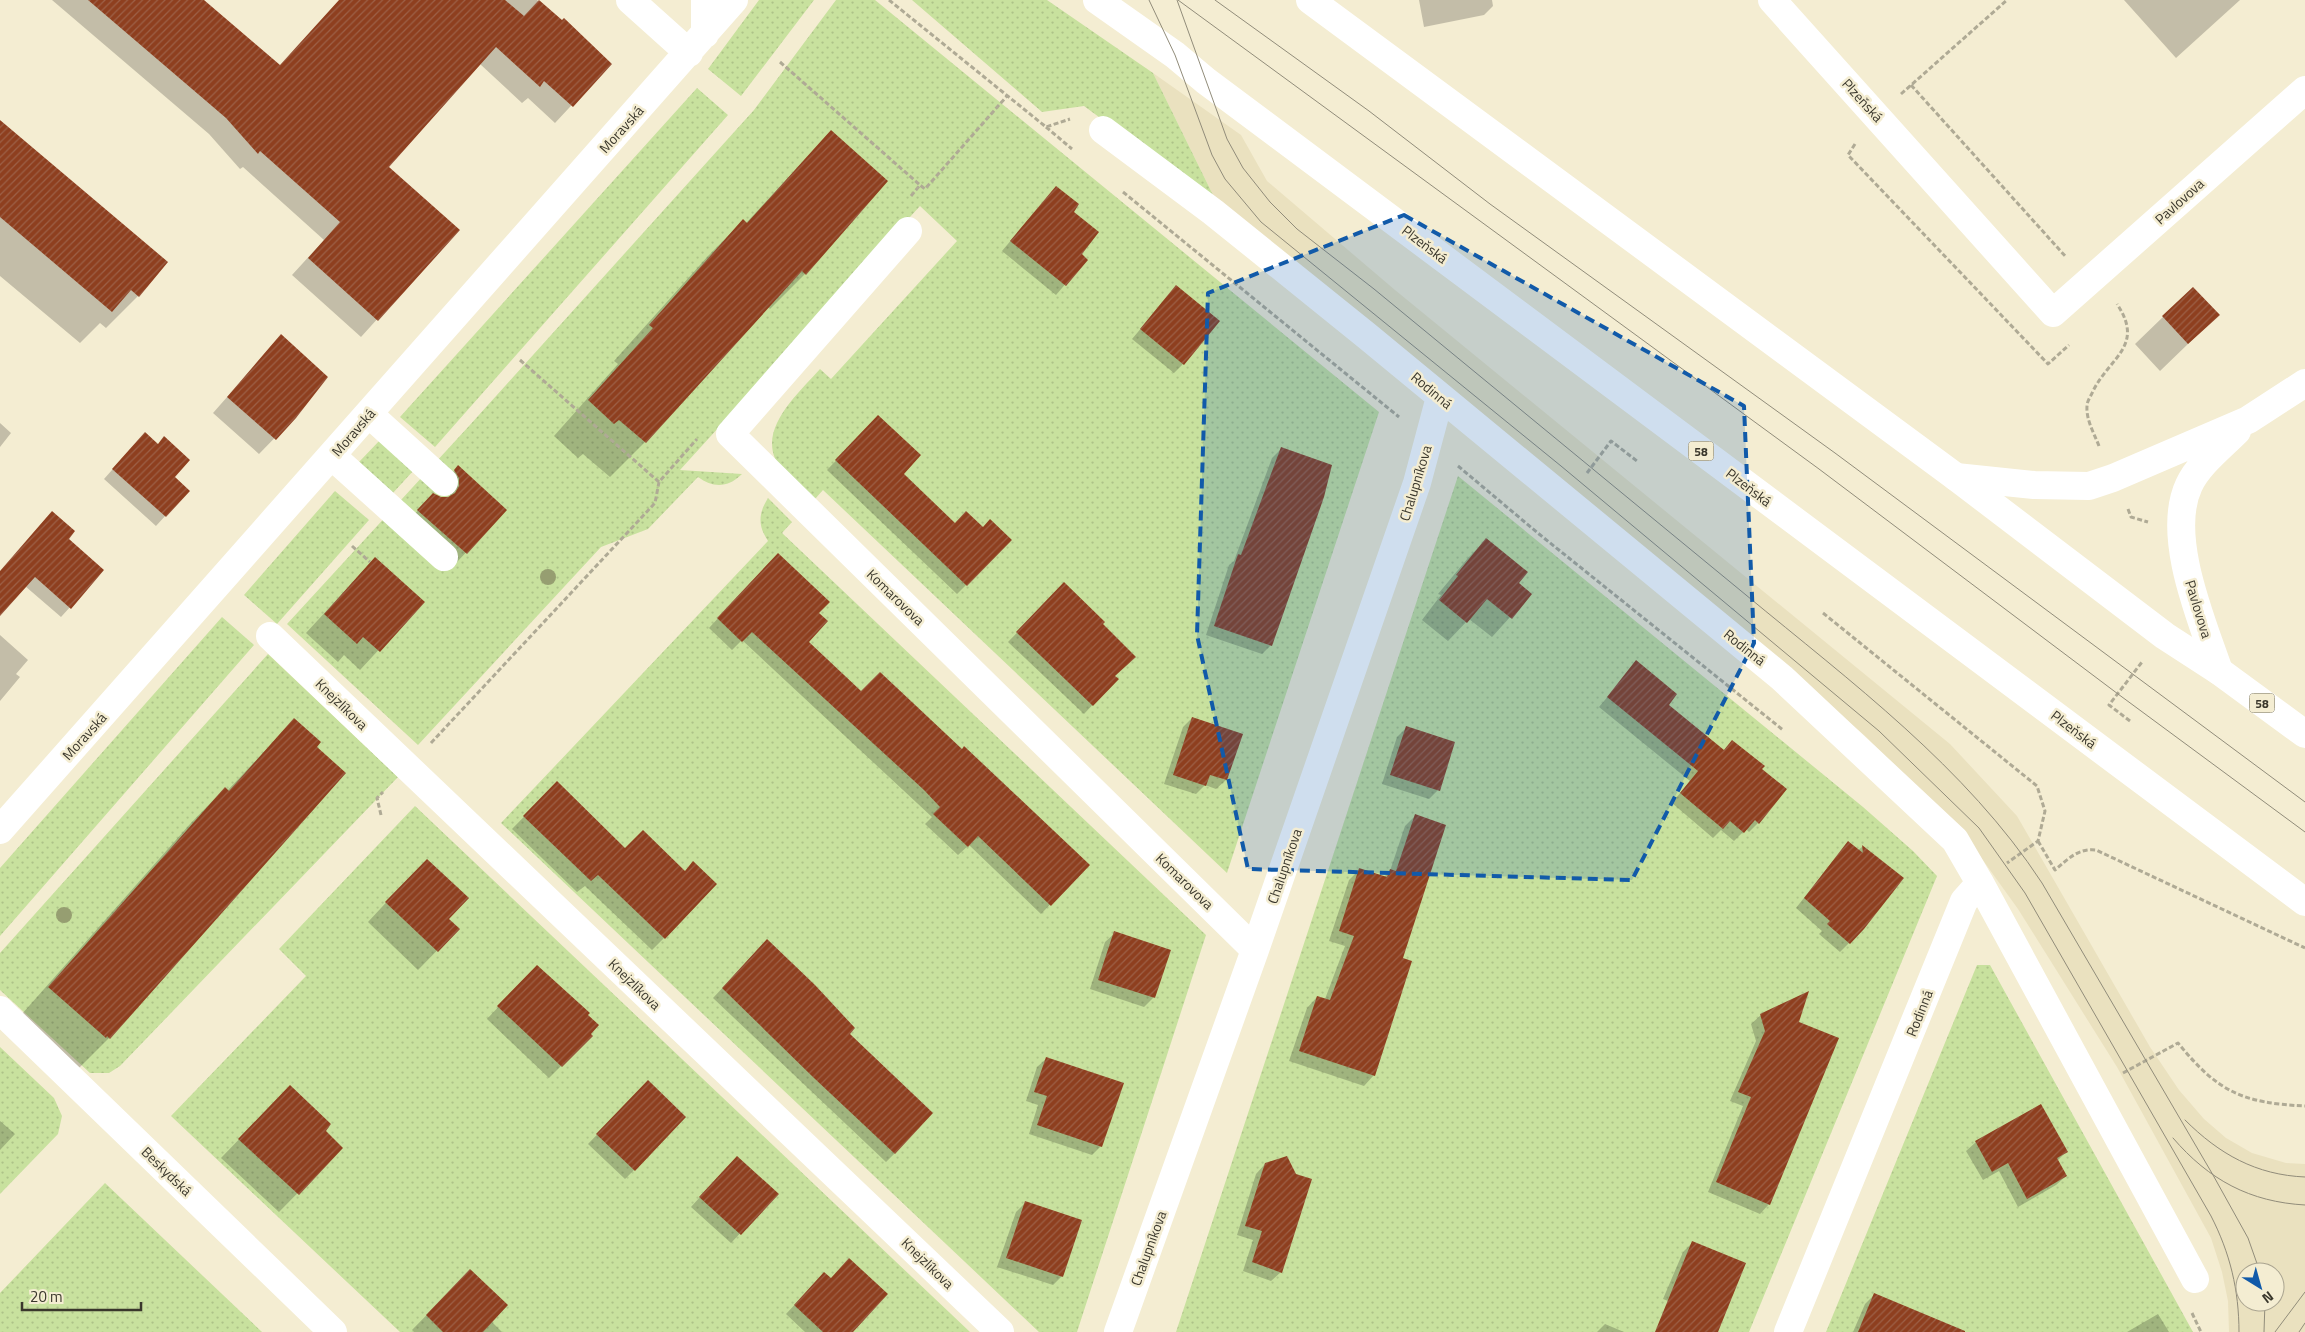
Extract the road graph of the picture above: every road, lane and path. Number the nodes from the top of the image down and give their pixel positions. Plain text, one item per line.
1 (630, 0) edge
2 (705, 0) edge
3 (734, 0) edge
4 (890, 0) edge
5 (1097, 0) edge
6 (1310, 0) edge
7 (1772, 0) edge
8 (2006, 0) edge
9 (697, 43) junction
10 (780, 62) dead end
11 (1911, 85) junction
12 (2305, 90) edge
13 (1008, 96) junction
14 (1877, 115) junction
15 (1046, 127) junction
16 (1103, 130) joint
17 (1076, 152) dead end
18 (1848, 155) dead end
19 (920, 185) junction
20 (1121, 190) dead end
21 (907, 200) dead end
22 (908, 231) dead end
23 (2088, 281) junction
24 (2053, 312) joint
25 (520, 360) dead end
26 (2048, 364) dead end
27 (2305, 383) edge
28 (1440, 397) junction
29 (369, 414) junction
30 (2248, 420) junction
31 (698, 438) dead end
32 (1428, 441) junction
33 (332, 456) junction
34 (1956, 477) junction
35 (444, 482) dead end
36 (659, 482) junction
37 (352, 546) dead end
38 (444, 556) dead end
39 (370, 562) dead end
40 (1823, 613) dead end
41 (270, 636) dead end
42 (2143, 662) dead end
43 (2219, 671) junction
44 (2130, 722) dead end
45 (1786, 732) dead end
46 (2305, 734) edge
47 (408, 767) junction
48 (381, 815) dead end
49 (0, 830) edge
50 (1980, 883) junction
51 (2305, 902) edge
52 (2305, 948) edge
53 (1255, 950) junction
54 (0, 1010) edge
55 (2092, 1091) junction
56 (2305, 1106) edge
57 (2195, 1279) dead end
58 (333, 1332) edge
59 (1000, 1332) edge
60 (1118, 1332) edge
61 (1788, 1332) edge

1 - 9 street
2 - 9 street
3 - 9 street, Moravská
4 - 13 path
5 - 51 street, Plzeňská / 58
6 - 34 street, 58
7 - 14 street, Plzeňská
8 - 11 path
9 - 29 street, Moravská
10 - 19 path
11 - 14 path
11 - 23 path
12 - 23 street, Pavlovova
13 - 15 path
13 - 19 path
14 - 24 street, Plzeňská
15 - 16 path
15 - 17 path
16 - 28 street, Rodinná
18 - 26 path
19 - 21 path
20 - 32 path
22 - 53 street, Komarovova
23 - 24 street, Pavlovova
25 - 36 path
27 - 30 street, Pavlovova
28 - 32 street, Chalupníkova
28 - 50 street, Rodinná
29 - 33 street, Moravská
29 - 35 street
30 - 34 street, Pavlovova
30 - 43 street, Pavlovova
31 - 36 path
32 - 45 path
32 - 53 street, Chalupníkova
33 - 38 street
33 - 49 street, Moravská
34 - 43 street, 58
36 - 47 path
37 - 39 path
40 - 52 path
41 - 47 street, Knejzlíkova
42 - 44 path
43 - 46 street, 58
47 - 48 path
47 - 59 street, Knejzlíkova
50 - 55 street
50 - 61 street, Rodinná
53 - 60 street, Chalupníkova
54 - 58 street, Beskydská
55 - 56 path
55 - 57 street

